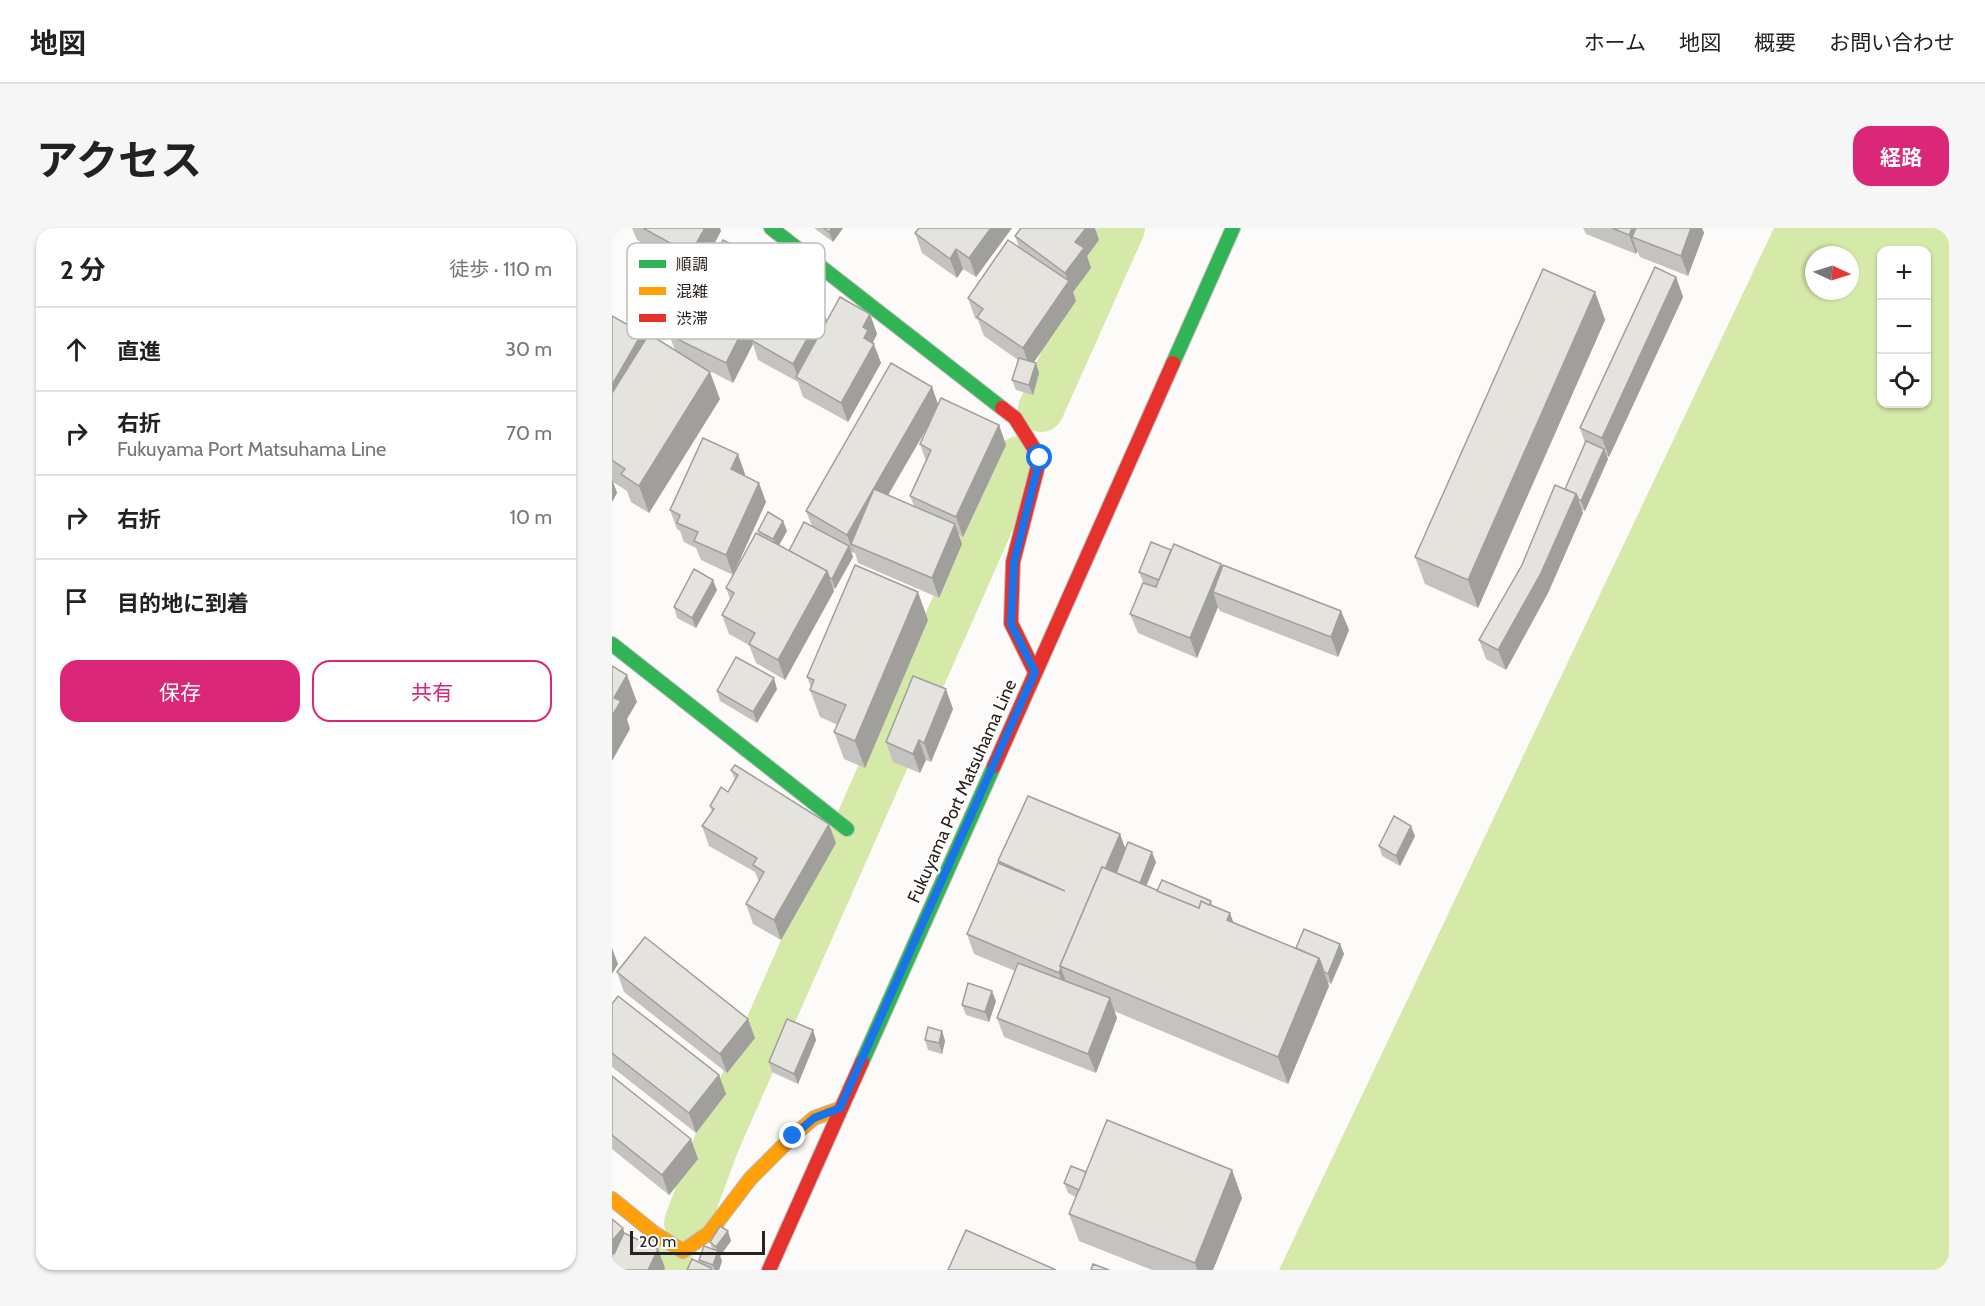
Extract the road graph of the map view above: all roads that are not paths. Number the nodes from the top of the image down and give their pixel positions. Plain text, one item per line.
1 (771, 228) edge
2 (1233, 228) edge
3 (790, 243) edge
4 (825, 270) edge
5 (612, 644) edge
6 (1035, 672) junction
7 (847, 829) dead end
8 (840, 1108) junction
9 (612, 1199) edge
10 (769, 1270) edge

1 - 3 street
2 - 6 street, Fukuyama Port Matsuhama Line
4 - 6 street
5 - 7 street
6 - 8 street, Fukuyama Port Matsuhama Line
8 - 9 street
8 - 10 street, Fukuyama Port Matsuhama Line

